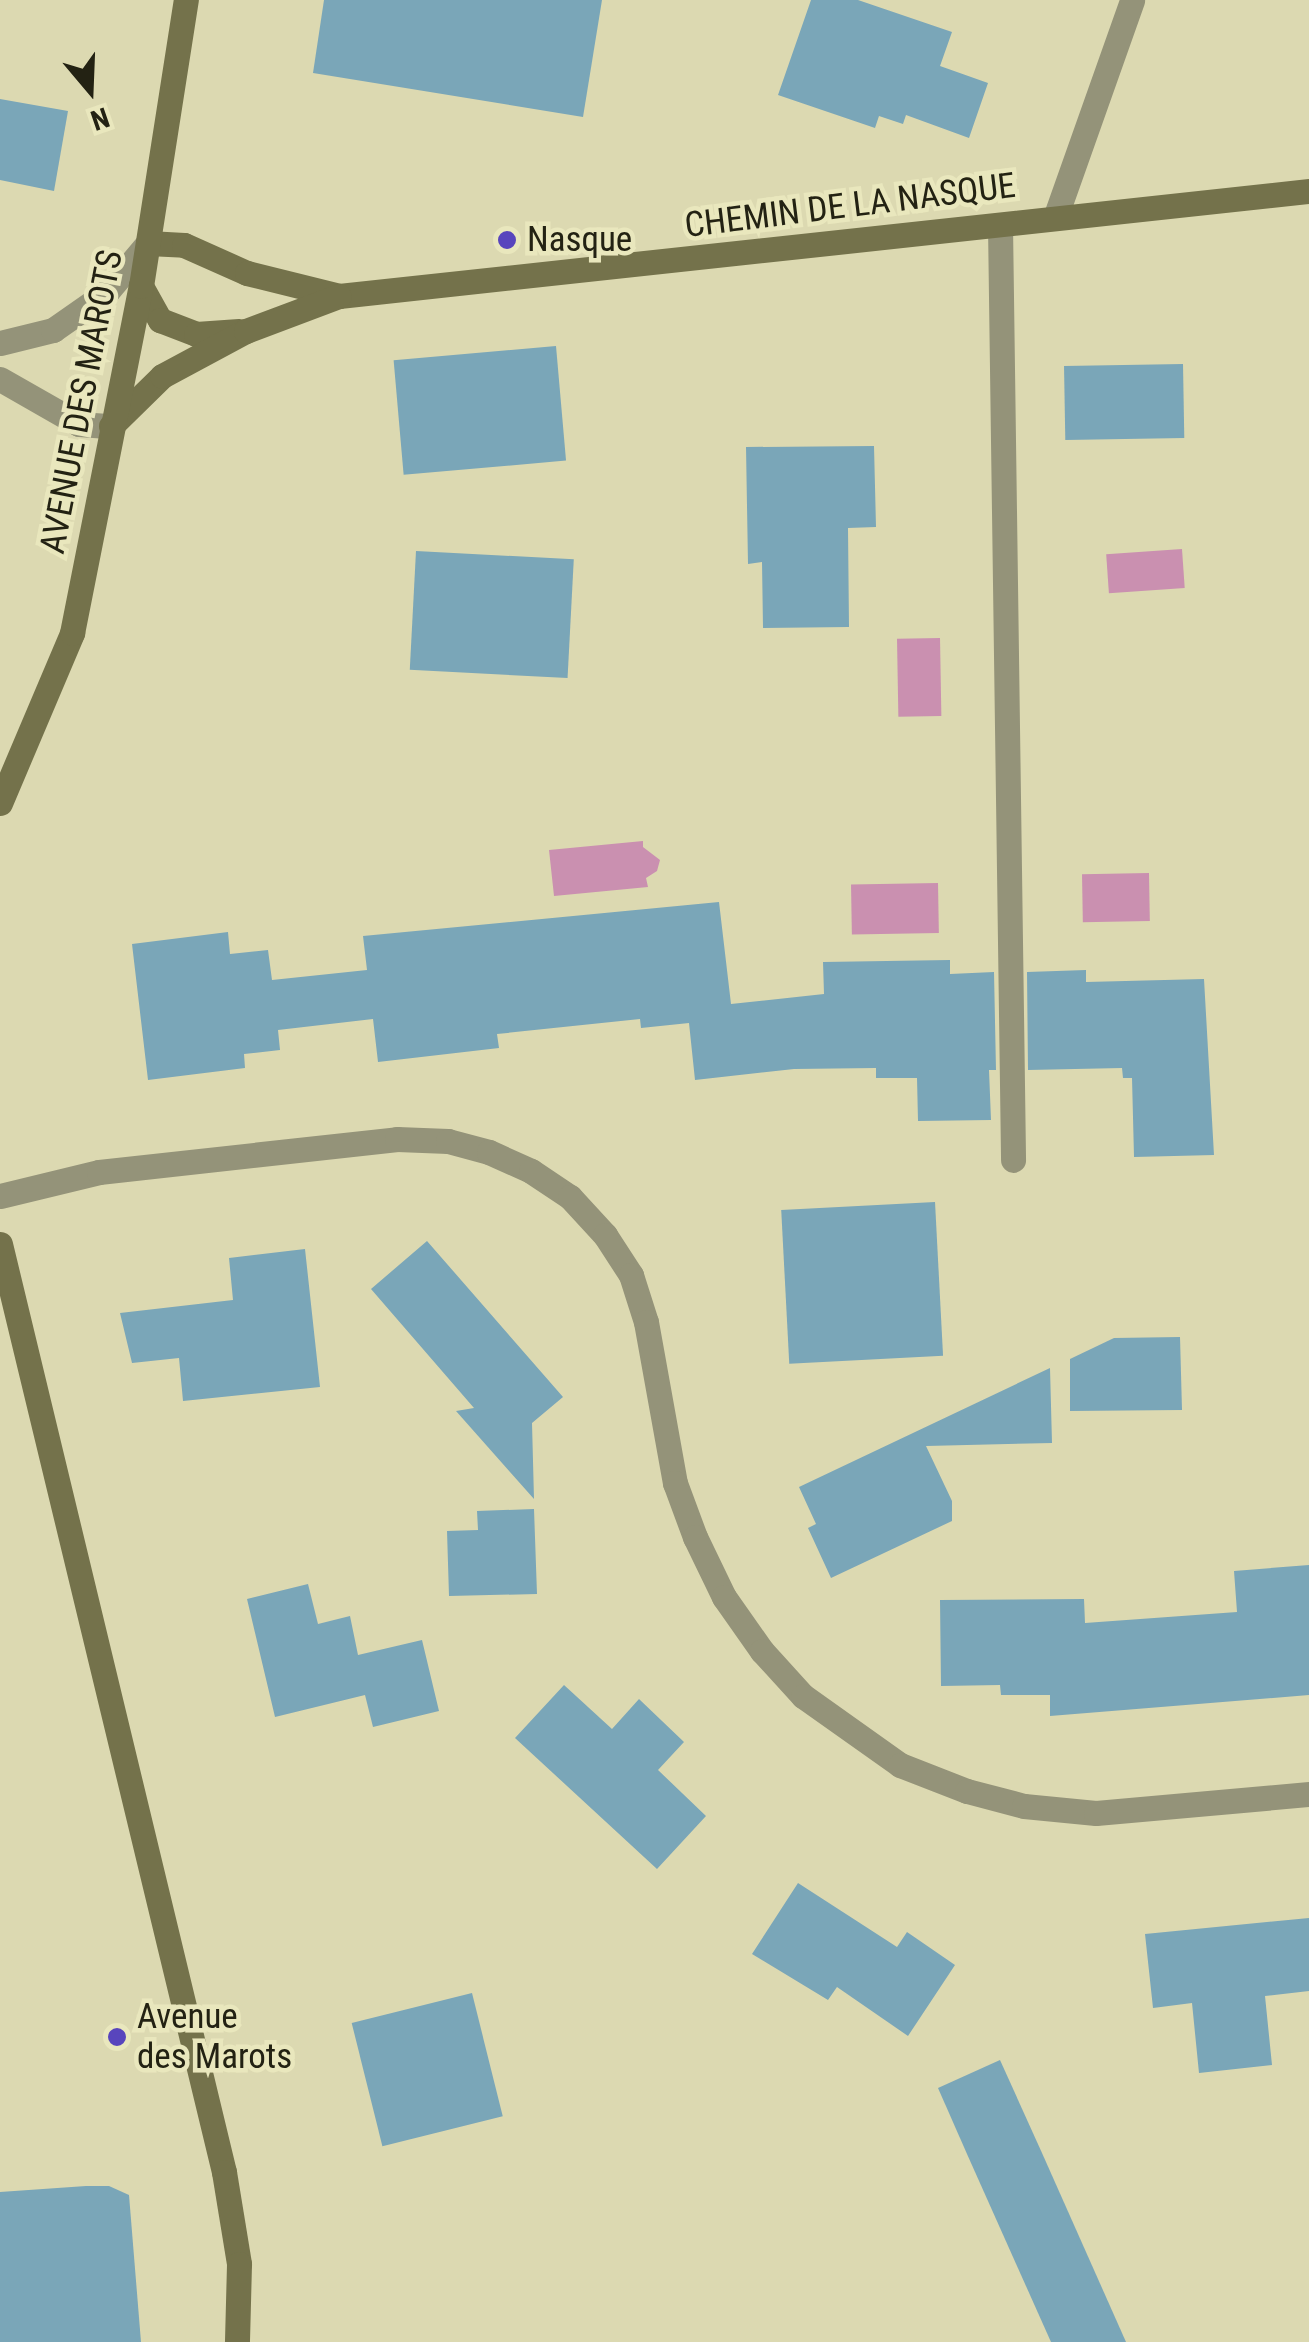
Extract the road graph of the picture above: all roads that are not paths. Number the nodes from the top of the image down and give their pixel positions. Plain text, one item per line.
1 (186, 0) edge
2 (1132, 0) edge
3 (1309, 191) edge
4 (1055, 218) junction
5 (1000, 224) junction
6 (148, 243) junction
7 (140, 286) junction
8 (339, 296) junction
9 (246, 331) junction
10 (0, 343) edge
11 (0, 379) edge
12 (111, 426) junction
13 (0, 804) edge
14 (1012, 1160) dead end
15 (0, 1196) edge
16 (0, 1244) edge
17 (1309, 1794) edge
18 (237, 2342) edge

1 - 6 street, AVENUE DES MAROTS
2 - 4 street
3 - 4 street, CHEMIN DE LA NASQUE
4 - 5 street, CHEMIN DE LA NASQUE
5 - 8 street, CHEMIN DE LA NASQUE
5 - 14 street
6 - 7 street, AVENUE DES MAROTS
6 - 8 street, CHEMIN DE LA NASQUE
6 - 10 street
7 - 9 street, CHEMIN DE LA NASQUE
7 - 12 street, AVENUE DES MAROTS
8 - 9 street, CHEMIN DE LA NASQUE
9 - 12 street, CHEMIN DE LA NASQUE
11 - 12 street
12 - 13 street, AVENUE DES MAROTS
15 - 17 street
16 - 18 street

